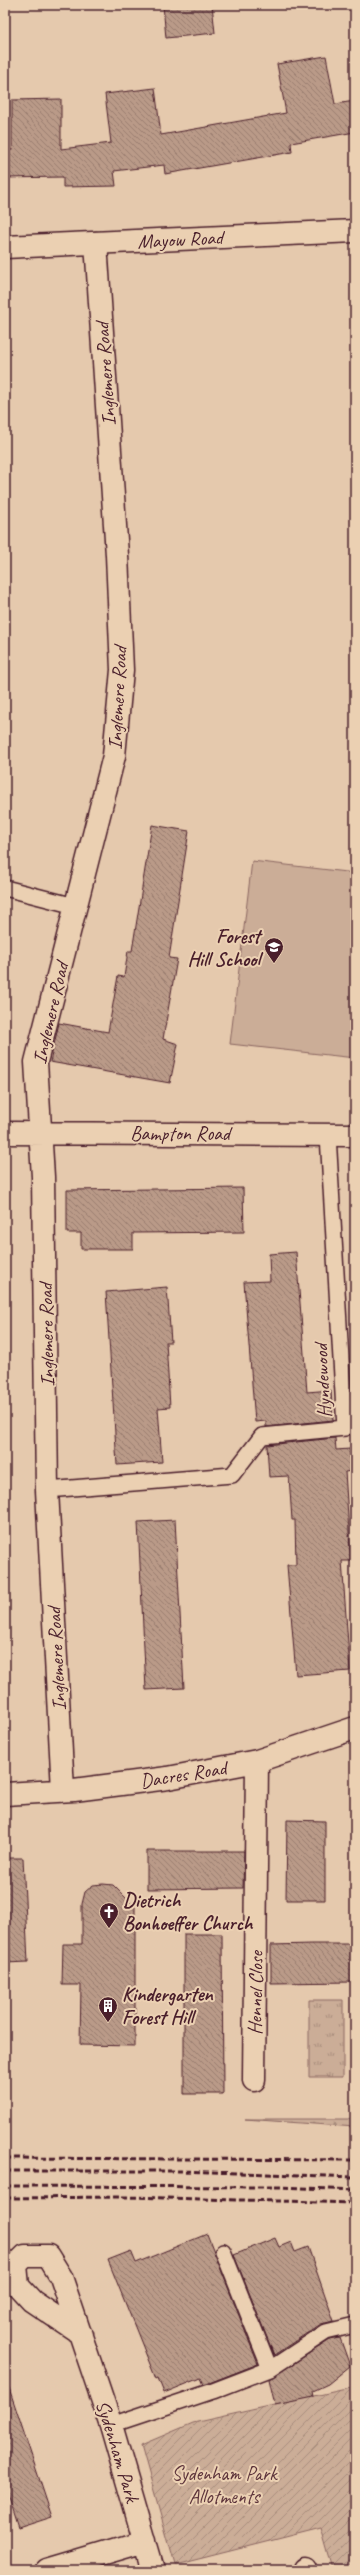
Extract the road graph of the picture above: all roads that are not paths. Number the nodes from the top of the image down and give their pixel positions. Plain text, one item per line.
1 (355, 231) edge
2 (96, 243) junction
3 (5, 248) edge
4 (5, 888) edge
5 (75, 906) junction
6 (39, 1132) junction
7 (5, 1133) edge
8 (328, 1135) junction
9 (355, 1135) edge
10 (47, 1490) junction
11 (355, 1728) edge
12 (257, 1761) junction
13 (63, 1790) junction
14 (5, 1794) edge
15 (254, 2080) dead end
16 (223, 2251) dead end
17 (355, 2325) edge
18 (80, 2334) dead end
19 (270, 2369) junction
20 (112, 2425) junction
21 (145, 2541) junction
22 (47, 2570) edge
23 (153, 2570) edge

1 - 2 street, Mayow Road
2 - 3 street, Mayow Road
2 - 5 street, Inglemere Road
4 - 5 lane
5 - 6 street, Inglemere Road
6 - 7 street, Bampton Road
6 - 8 street, Bampton Road
6 - 10 street, Inglemere Road
8 - 9 street, Bampton Road
8 - 10 lane, Hyndewood
10 - 13 street, Inglemere Road
11 - 12 street, Dacres Road
12 - 13 street, Dacres Road
12 - 15 street, Hennel Close
13 - 14 street, Dacres Road
16 - 19 lane
17 - 19 lane
18 - 20 street, Sydenham Park
19 - 20 lane
20 - 21 street, Sydenham Park
21 - 22 street
21 - 23 street, Sydenham Park

